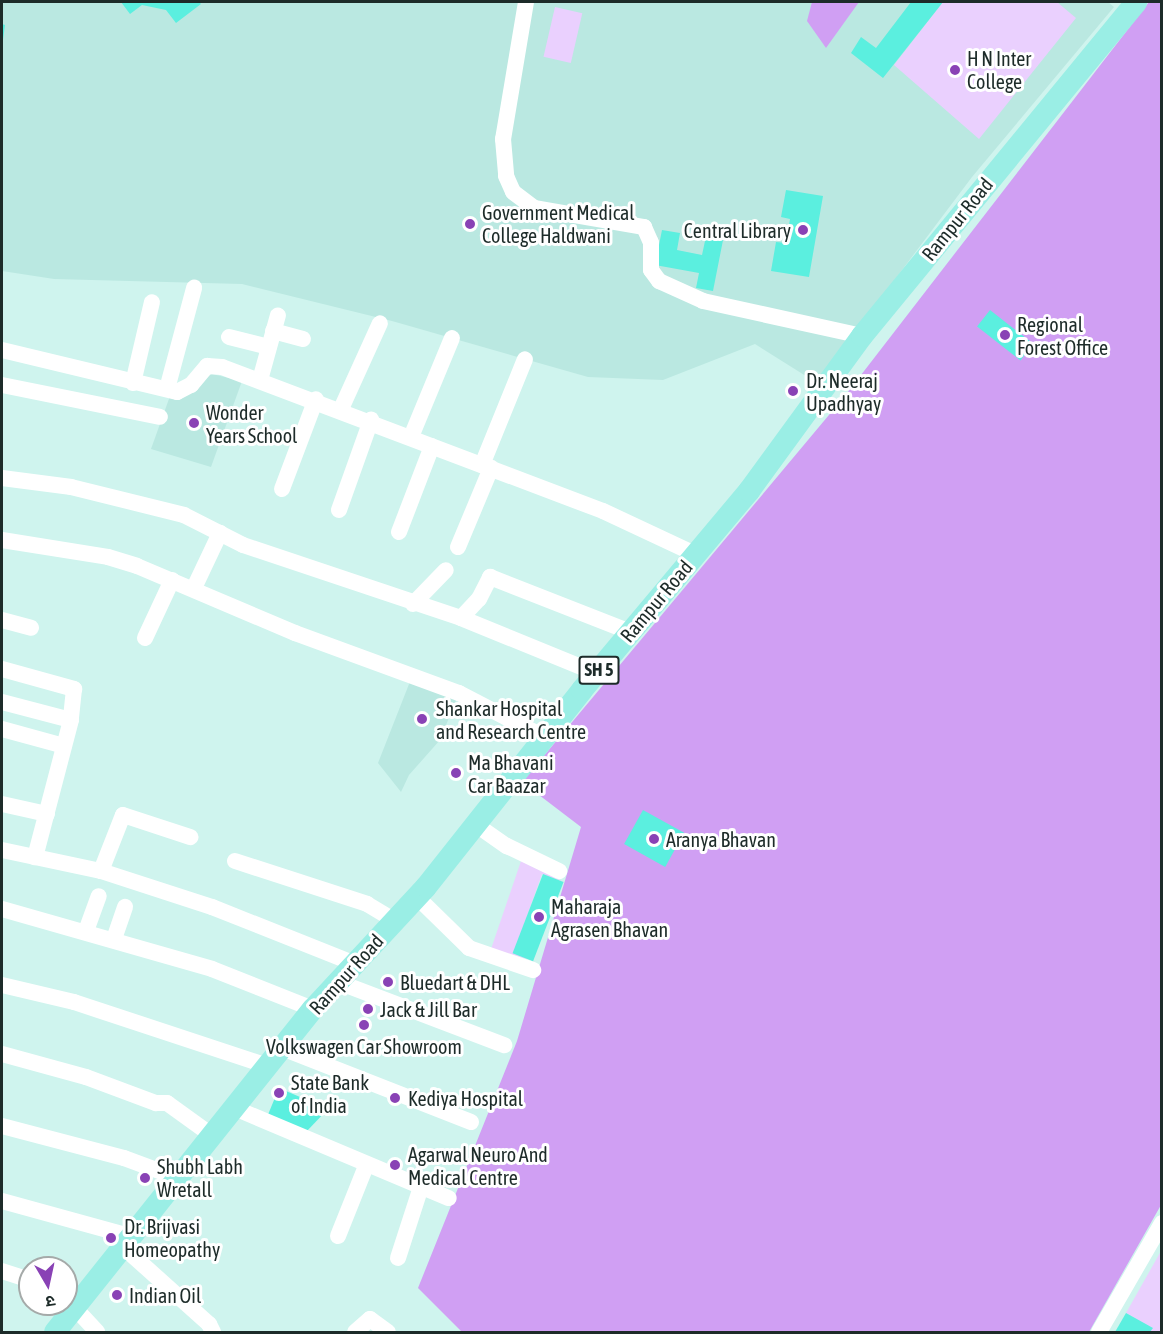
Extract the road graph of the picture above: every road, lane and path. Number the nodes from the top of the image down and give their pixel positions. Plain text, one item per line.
1 (526, 2) edge
2 (1136, 2) edge
3 (194, 288) dead end
4 (152, 302) dead end
5 (380, 323) dead end
6 (862, 336) junction
7 (229, 337) dead end
8 (452, 338) dead end
9 (303, 339) dead end
10 (269, 347) junction
11 (2, 350) edge
12 (525, 359) dead end
13 (260, 380) junction
14 (134, 383) junction
15 (2, 385) edge
16 (167, 389) junction
17 (316, 399) junction
18 (340, 409) junction
19 (160, 417) dead end
20 (371, 420) junction
21 (411, 437) junction
22 (432, 446) junction
23 (487, 467) junction
24 (2, 478) edge
25 (282, 489) dead end
26 (339, 510) dead end
27 (399, 532) dead end
28 (220, 533) junction
29 (2, 540) edge
30 (458, 547) dead end
31 (695, 554) junction
32 (446, 570) dead end
33 (172, 580) junction
34 (194, 588) junction
35 (413, 604) junction
36 (461, 618) junction
37 (2, 620) edge
38 (32, 628) dead end
39 (630, 632) junction
40 (145, 638) dead end
41 (2, 669) edge
42 (596, 673) junction
43 (2, 702) edge
44 (71, 720) junction
45 (2, 729) edge
46 (544, 737) junction
47 (64, 746) junction
48 (2, 804) edge
49 (47, 814) junction
50 (475, 824) junction
51 (190, 837) dead end
52 (2, 850) edge
53 (35, 857) junction
54 (235, 861) dead end
55 (101, 871) junction
56 (559, 872) dead end
57 (99, 896) dead end
58 (417, 897) junction
59 (125, 907) dead end
60 (2, 909) edge
61 (395, 921) junction
62 (86, 931) junction
63 (114, 939) junction
64 (355, 964) junction
65 (533, 970) dead end
66 (338, 982) junction
67 (2, 985) edge
68 (313, 1009) junction
69 (504, 1045) dead end
70 (282, 1048) junction
71 (2, 1054) edge
72 (268, 1066) junction
73 (232, 1107) junction
74 (471, 1122) dead end
75 (2, 1126) edge
76 (210, 1134) junction
77 (366, 1166) junction
78 (175, 1177) junction
79 (421, 1187) junction
80 (449, 1198) dead end
81 (2, 1201) edge
82 (1161, 1223) edge
83 (338, 1236) dead end
84 (126, 1241) junction
85 (398, 1258) dead end
86 (2, 1271) edge
87 (18, 1276) edge
88 (78, 1294) edge
89 (78, 1307) edge
90 (64, 1316) edge
91 (55, 1332) edge
92 (97, 1332) edge
93 (213, 1332) edge
94 (356, 1332) edge
95 (387, 1332) edge
96 (1099, 1332) edge

1 - 6 street
2 - 6 main road, Rampur Road / SH 5
3 - 16 street
4 - 14 street
5 - 18 street
6 - 31 main road, Rampur Road / SH 5
7 - 10 street
8 - 21 street
9 - 10 street
10 - 13 street
11 - 14 street
12 - 23 street
13 - 16 street
13 - 17 street
14 - 16 street
15 - 19 street
17 - 18 street
17 - 25 street
18 - 20 street
20 - 21 street
20 - 26 street
21 - 22 street
22 - 23 street
22 - 27 street
23 - 30 street
23 - 31 street
24 - 28 street
28 - 34 street
28 - 35 street
29 - 33 street
31 - 39 main road, Rampur Road / SH 5
32 - 35 street
33 - 34 street
33 - 40 street
34 - 46 street
35 - 36 street
36 - 39 street
36 - 42 street
37 - 38 street
39 - 42 main road, Rampur Road / SH 5
41 - 44 street
42 - 46 main road, Rampur Road / SH 5
43 - 44 street
44 - 47 street
45 - 47 street
46 - 50 main road, Rampur Road / SH 5
47 - 49 street
48 - 49 street
49 - 53 street
50 - 56 street
50 - 58 main road, Rampur Road / SH 5
51 - 55 street
52 - 53 street
53 - 55 street
54 - 61 street
55 - 64 street
57 - 62 street
58 - 61 main road, Rampur Road / SH 5
58 - 65 street
59 - 63 street
60 - 62 street
61 - 64 main road, Rampur Road / SH 5
62 - 63 street
63 - 68 street
64 - 66 main road, Rampur Road / SH 5
66 - 68 main road, Rampur Road / SH 5
66 - 69 street
67 - 72 street
68 - 70 main road, Rampur Road / SH 5
70 - 72 main road, Rampur Road / SH 5
70 - 74 street
71 - 76 street
72 - 73 main road, Rampur Road / SH 5
73 - 76 main road, Rampur Road / SH 5
73 - 77 street
75 - 78 street
76 - 78 main road, Rampur Road / SH 5
77 - 79 street
77 - 83 street
78 - 84 main road, Rampur Road / SH 5
79 - 80 street
79 - 85 street
81 - 84 street
82 - 96 street
84 - 88 main road, Rampur Road / SH 5
84 - 93 street
86 - 87 street
89 - 92 street
90 - 91 main road, Rampur Road / SH 5
94 - 95 street

